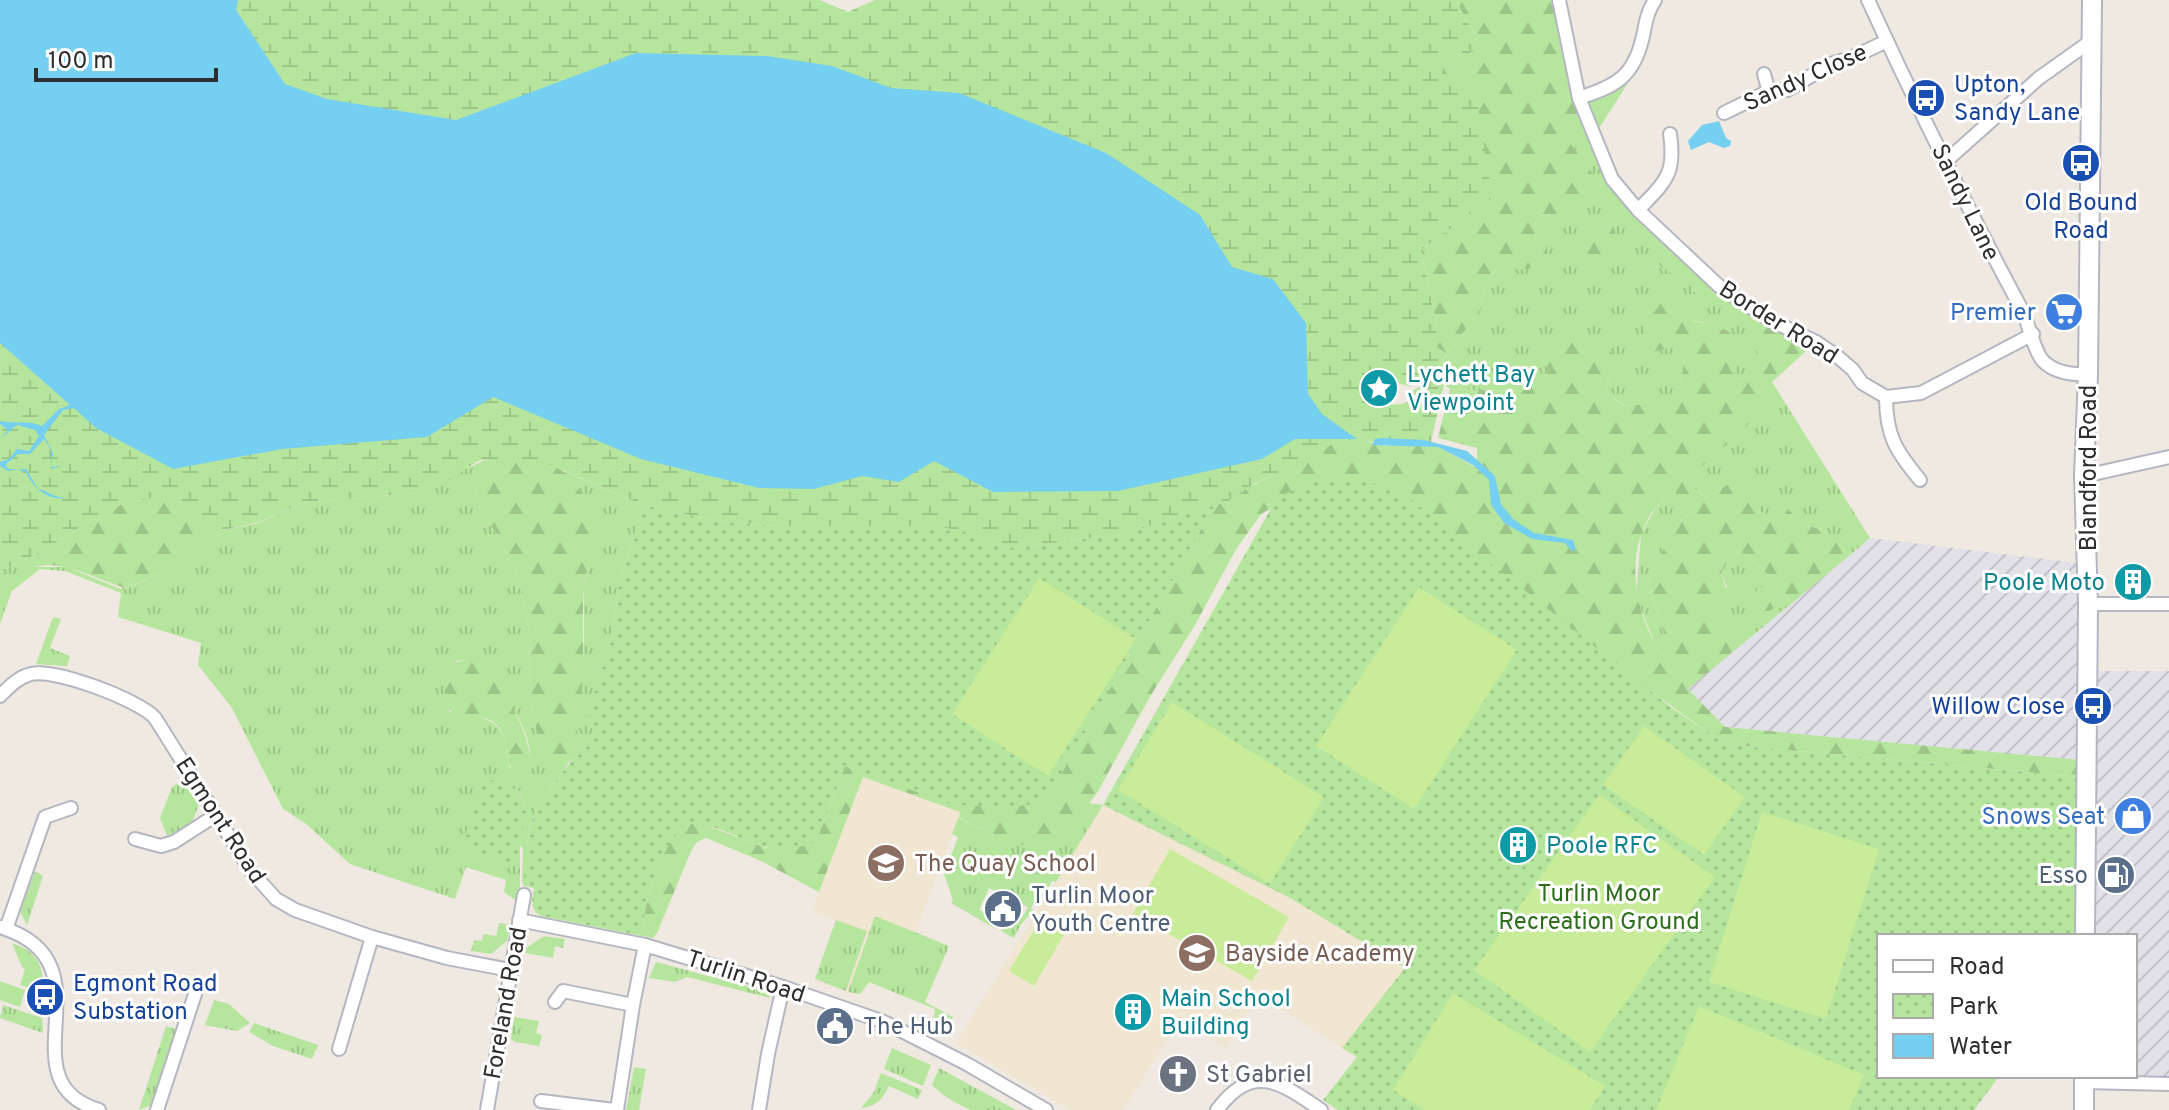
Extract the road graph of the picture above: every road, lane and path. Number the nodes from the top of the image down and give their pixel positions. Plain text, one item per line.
1 (1559, 0) edge
2 (1655, 0) edge
3 (1868, 0) edge
4 (2092, 0) edge
5 (1887, 41) junction
6 (2091, 41) junction
7 (1764, 74) dead end
8 (1769, 92) junction
9 (1579, 98) junction
10 (1724, 113) dead end
11 (1670, 134) dead end
12 (1946, 161) junction
13 (1638, 210) junction
14 (2033, 334) junction
15 (2088, 374) junction
16 (1886, 397) junction
17 (2169, 457) edge
18 (2084, 476) junction
19 (1920, 480) dead end
20 (2088, 604) junction
21 (2169, 604) edge
22 (0, 696) edge
23 (71, 808) dead end
24 (216, 815) junction
25 (135, 839) dead end
26 (524, 895) dead end
27 (519, 920) junction
28 (3, 928) edge
29 (2085, 934) edge
30 (372, 937) junction
31 (645, 945) junction
32 (510, 970) junction
33 (558, 976) dead end
34 (783, 987) junction
35 (196, 991) dead end
36 (563, 991) junction
37 (555, 1002) dead end
38 (633, 1005) junction
39 (339, 1049) dead end
40 (2084, 1079) edge
41 (2169, 1084) edge
42 (541, 1101) dead end
43 (99, 1110) edge
44 (157, 1110) edge
45 (487, 1110) edge
46 (616, 1110) edge
47 (759, 1110) edge
48 (1046, 1110) edge
49 (1217, 1110) edge
50 (1321, 1110) edge
51 (2084, 1110) edge

1 - 9 street, Border Road
2 - 9 street
3 - 5 street, Sandy Lane
4 - 6 main road, Blandford Road
5 - 8 street, Sandy Close
5 - 12 street, Sandy Lane
6 - 12 street
6 - 15 main road, Blandford Road
7 - 8 street
8 - 10 street, Sandy Close
9 - 13 street, Border Road
11 - 13 street
12 - 14 street, Sandy Lane
13 - 16 street, Border Road
14 - 15 street, Sandy Lane
14 - 16 street
15 - 18 main road, Blandford Road
16 - 19 street
17 - 18 street
18 - 20 main road, Blandford Road
20 - 21 street
20 - 29 main road, Blandford Road
22 - 24 street, Egmont Road
23 - 28 street
24 - 25 street
24 - 30 street, Egmont Road
26 - 27 street, Foreland Road
27 - 31 street, Turlin Road
27 - 32 street, Foreland Road
28 - 43 street
30 - 32 street, Egmont Road
30 - 39 street
31 - 34 street, Turlin Road
31 - 38 street
32 - 45 street, Foreland Road
33 - 36 street
34 - 47 street
34 - 48 street, Turlin Road
35 - 44 street
36 - 37 street
36 - 38 street
38 - 46 street
40 - 41 street
40 - 51 main road
42 - 46 street
49 - 50 street

